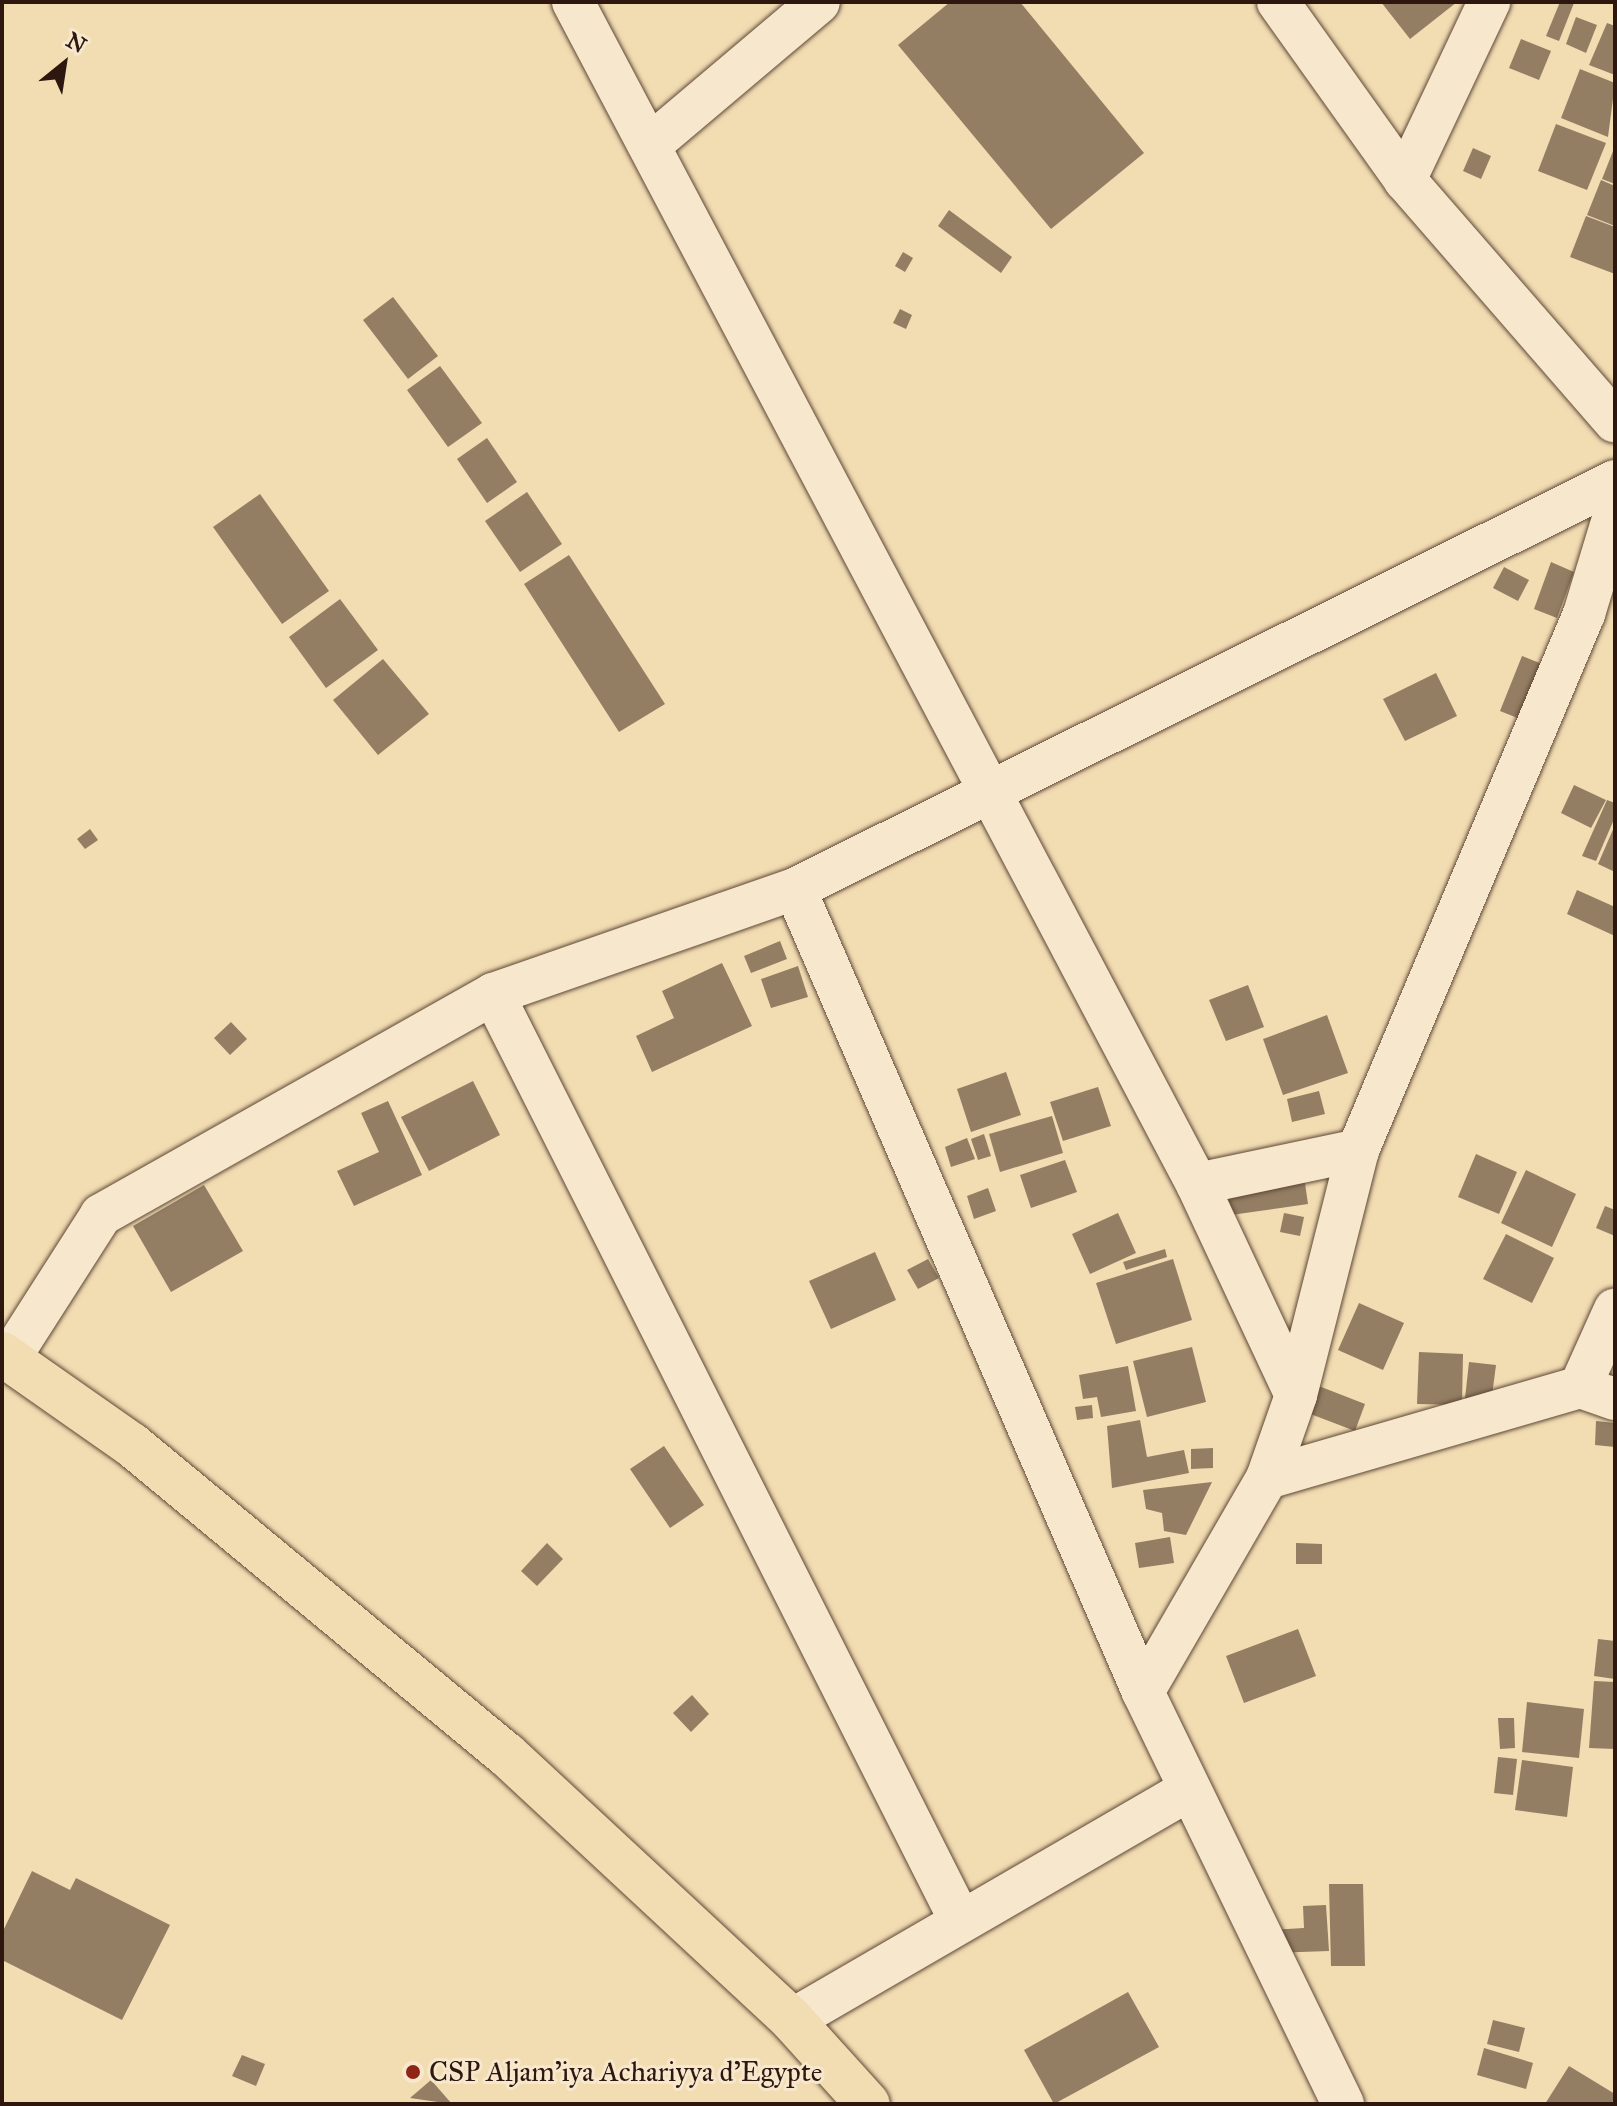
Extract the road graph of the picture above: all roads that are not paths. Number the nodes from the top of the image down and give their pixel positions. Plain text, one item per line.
1 (573, 2) edge
2 (819, 2) edge
3 (1278, 2) edge
4 (1489, 2) edge
5 (650, 145) junction
6 (1405, 180) junction
7 (1615, 422) edge
8 (1615, 481) edge
9 (1615, 512) edge
10 (986, 793) junction
11 (795, 889) junction
12 (493, 994) junction
13 (1358, 1150) junction
14 (1197, 1184) junction
15 (1615, 1309) edge
16 (6, 1356) edge
17 (1598, 1393) edge
18 (1296, 1395) junction
19 (1267, 1478) junction
20 (1143, 1692) junction
21 (1188, 1790) junction
22 (960, 1920) junction
23 (792, 2020) junction
24 (868, 2104) edge
25 (1343, 2104) edge

1 - 5 street
2 - 5 street
3 - 6 street
4 - 6 street
5 - 10 street
6 - 7 street
8 - 10 street
9 - 13 street
10 - 11 street
10 - 14 street
11 - 12 street
11 - 20 street
12 - 16 street
12 - 22 street
13 - 14 street
13 - 18 street
14 - 18 street
15 - 17 street
16 - 23 highway
17 - 19 street
18 - 19 street
19 - 20 street
20 - 21 street
21 - 22 street
21 - 25 street
22 - 23 street
23 - 24 highway

